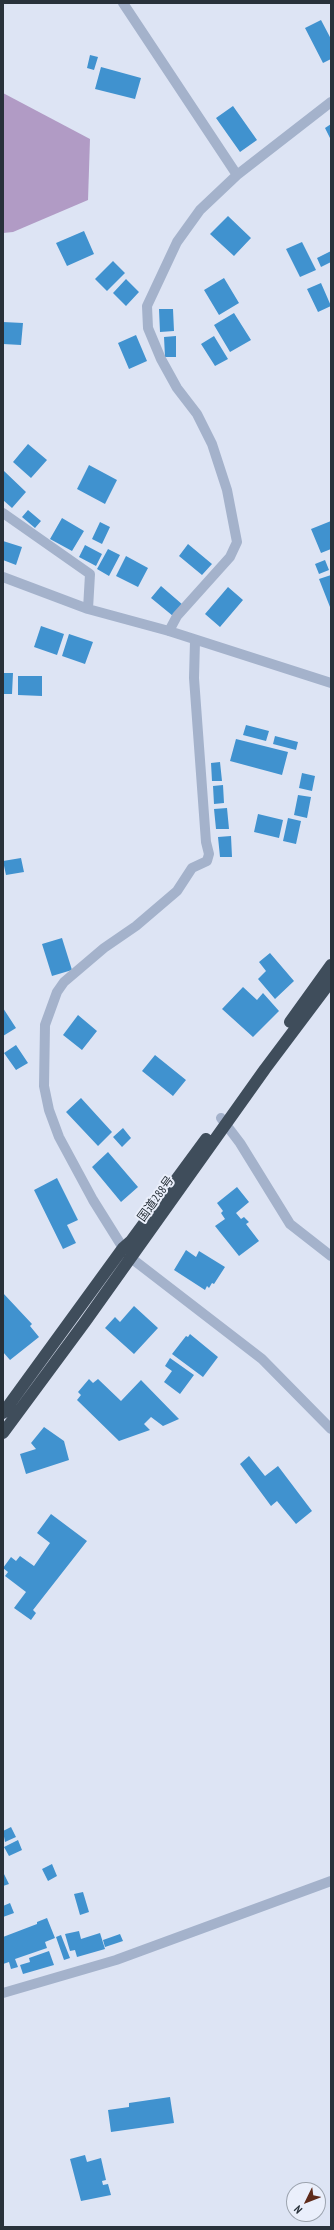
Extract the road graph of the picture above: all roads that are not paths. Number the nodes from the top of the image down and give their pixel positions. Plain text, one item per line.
1 (123, 3) edge
2 (331, 102) edge
3 (237, 175) junction
4 (3, 513) edge
5 (3, 577) edge
6 (88, 609) junction
7 (169, 631) junction
8 (195, 640) junction
9 (331, 683) edge
10 (331, 965) edge
11 (331, 981) edge
12 (224, 1121) junction
13 (123, 1248) junction
14 (331, 1256) edge
15 (131, 1258) junction
16 (3, 1413) edge
17 (331, 1429) edge
18 (3, 1433) edge
19 (331, 1881) edge
20 (3, 1993) edge

1 - 3 street
2 - 3 street
3 - 7 street
4 - 6 street
5 - 6 street
6 - 7 street
7 - 8 street
8 - 9 street
8 - 13 street
10 - 12 highway, 国道288号
11 - 12 highway, 国道288号
12 - 13 highway, 国道288号
12 - 14 street
12 - 15 highway, 国道288号
13 - 16 highway, 国道288号
15 - 17 street
15 - 18 highway, 国道288号
19 - 20 street

